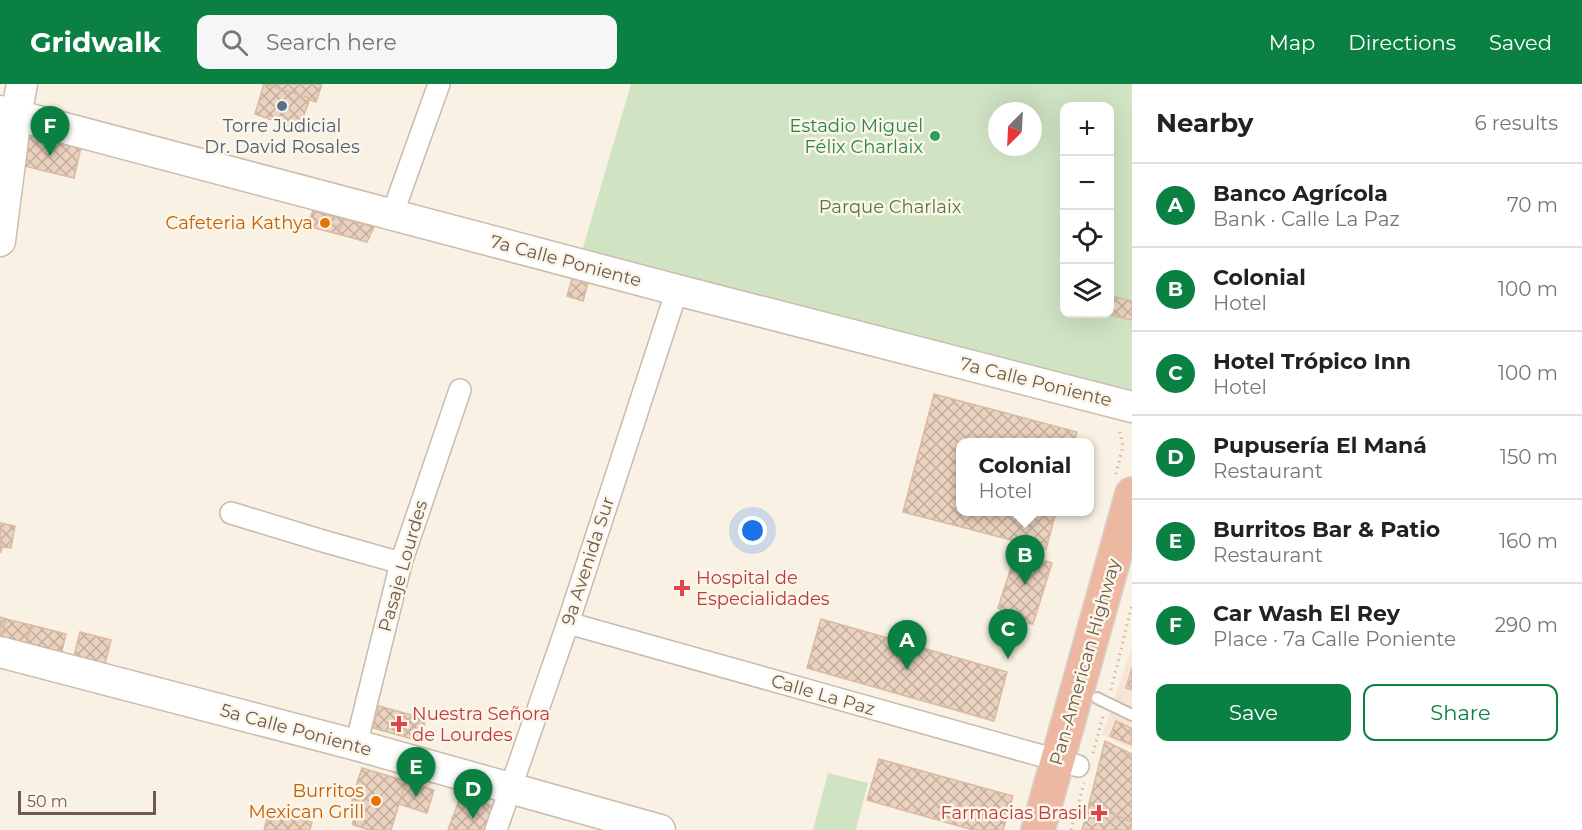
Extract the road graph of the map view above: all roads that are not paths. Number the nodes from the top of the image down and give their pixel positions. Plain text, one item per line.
1 (22, 84) edge
2 (439, 84) edge
3 (8, 113) edge
4 (392, 215) junction
5 (0, 241) edge
6 (677, 290) junction
7 (460, 390) dead end
8 (1132, 407) edge
9 (1132, 494) edge
10 (231, 513) dead end
11 (401, 563) junction
12 (1132, 575) edge
13 (568, 624) junction
14 (0, 652) edge
15 (1132, 704) edge
16 (1117, 708) edge
17 (356, 745) junction
18 (1068, 763) junction
19 (511, 789) junction
20 (496, 830) edge
21 (660, 830) edge
22 (1038, 830) edge
23 (1060, 830) edge

1 - 3 street
2 - 4 street
3 - 4 street, 7a Calle Poniente
3 - 5 street
4 - 6 street, 7a Calle Poniente
6 - 8 street, 7a Calle Poniente
6 - 13 street, 9a Avenida Sur
7 - 11 street, Pasaje Lourdes
9 - 18 highway, Pan-American Highway
10 - 11 street
11 - 17 street, Pasaje Lourdes
12 - 16 highway, Pan-American Highway
13 - 18 street, Calle La Paz
13 - 19 street, 9a Avenida Sur
14 - 17 street, 5a Calle Poniente
15 - 16 lane
16 - 18 highway, Pan-American Highway
17 - 19 street, 5a Calle Poniente
18 - 22 highway, Pan-American Highway
18 - 23 highway, Pan-American Highway
19 - 20 street, 9a Avenida Sur
19 - 21 street, 5a Calle Poniente

